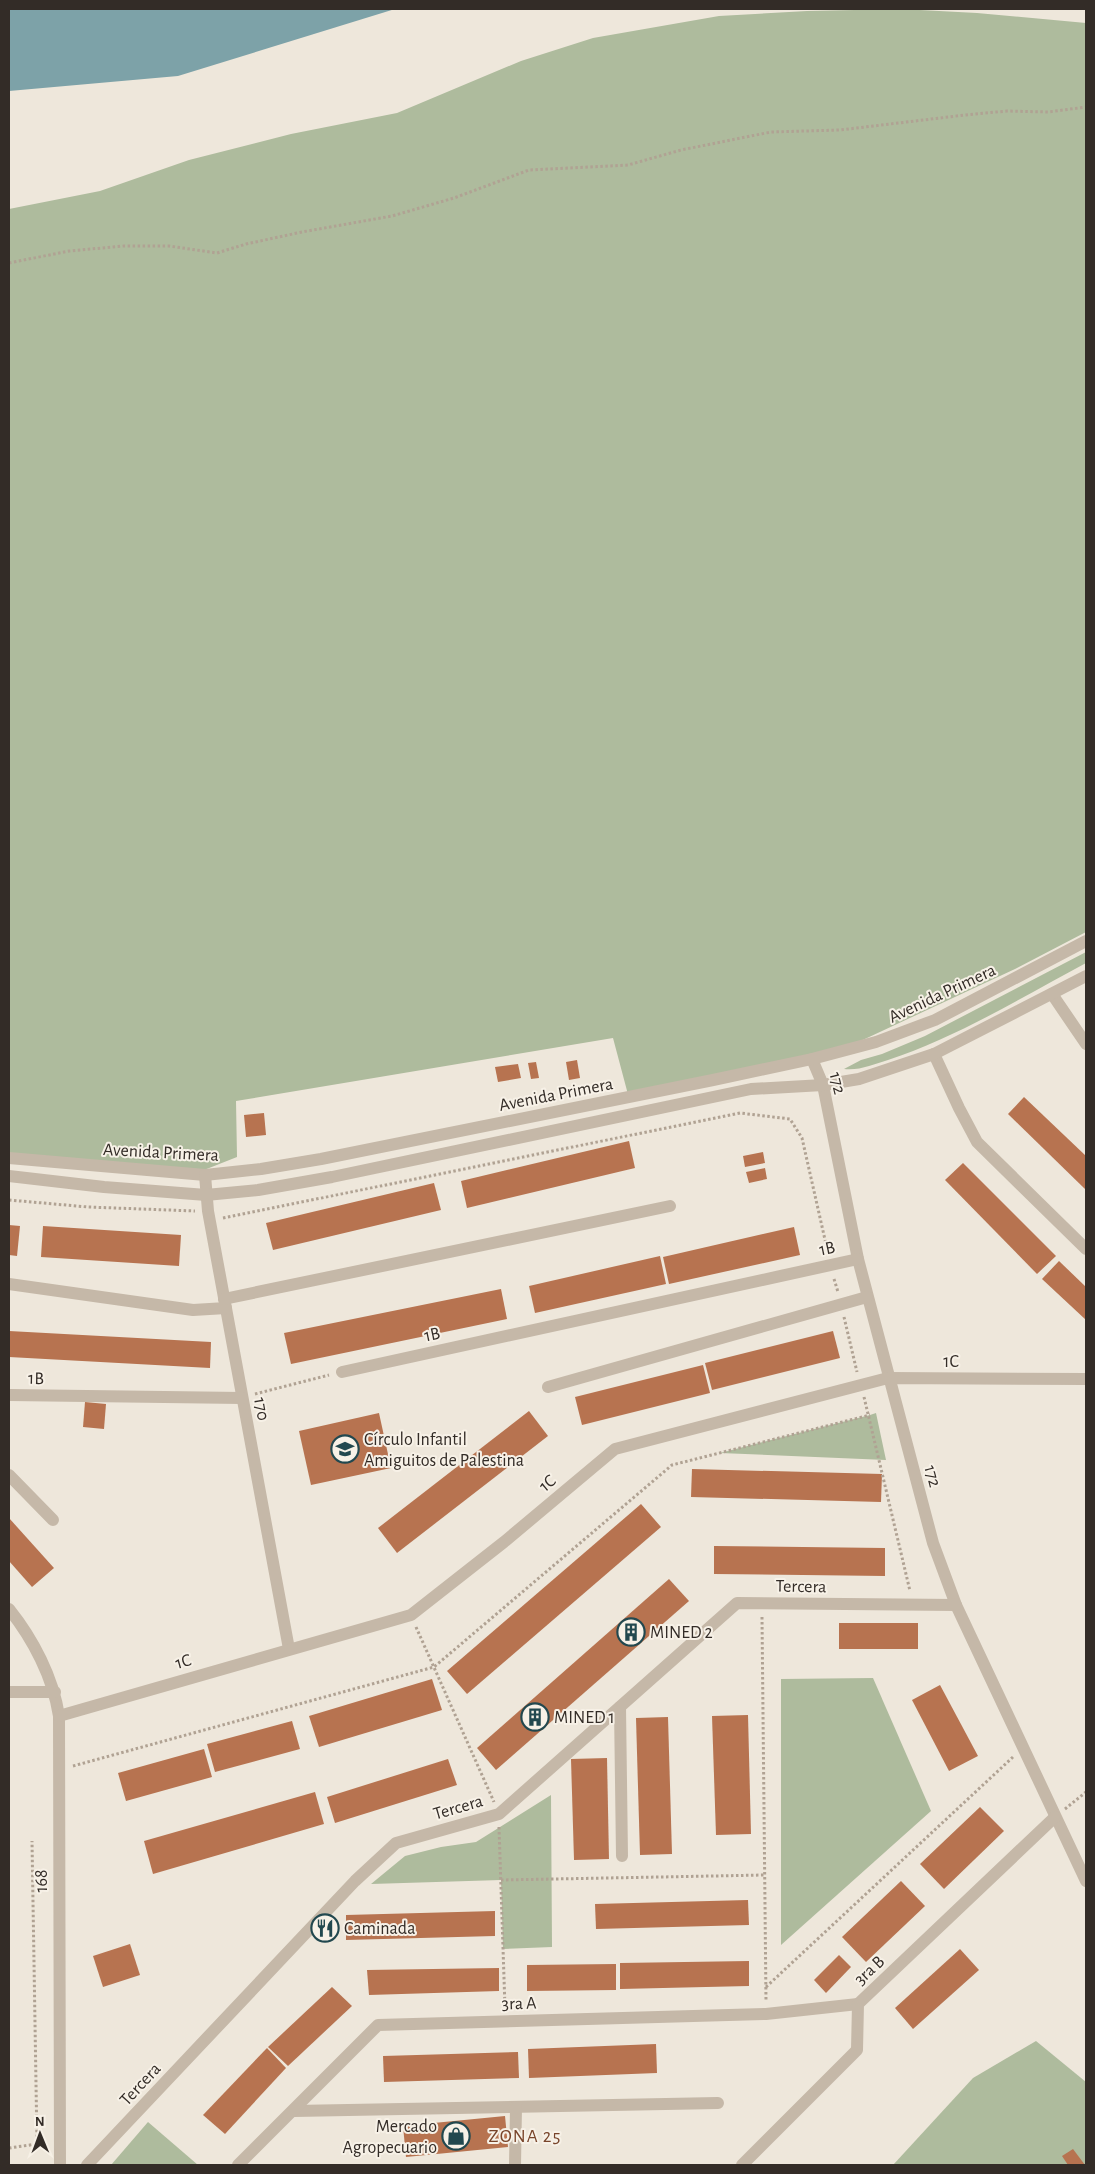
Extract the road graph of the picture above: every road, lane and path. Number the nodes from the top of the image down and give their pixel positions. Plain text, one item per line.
1 (1086, 107) edge
2 (9, 263) edge
3 (1086, 941) edge
4 (1086, 976) edge
5 (1052, 994) junction
6 (1086, 1044) edge
7 (934, 1054) junction
8 (812, 1059) junction
9 (823, 1085) junction
10 (9, 1158) edge
11 (205, 1174) junction
12 (9, 1176) edge
13 (206, 1195) junction
14 (9, 1200) edge
15 (670, 1206) dead end
16 (209, 1216) junction
17 (1086, 1249) edge
18 (858, 1259) junction
19 (831, 1265) junction
20 (9, 1284) edge
21 (868, 1297) junction
22 (225, 1303) junction
23 (841, 1306) junction
24 (342, 1372) joint
25 (888, 1378) junction
26 (1086, 1379) edge
27 (861, 1385) junction
28 (548, 1387) dead end
29 (9, 1395) edge
30 (242, 1398) junction
31 (870, 1415) junction
32 (9, 1475) edge
33 (53, 1520) dead end
34 (762, 1603) junction
35 (913, 1605) junction
36 (956, 1605) junction
37 (9, 1609) edge
38 (289, 1649) junction
39 (9, 1692) edge
40 (55, 1692) junction
41 (620, 1707) junction
42 (59, 1716) junction
43 (1023, 1748) junction
44 (58, 1771) junction
45 (1086, 1792) edge
46 (1055, 1817) junction
47 (32, 1841) dead end
48 (622, 1856) dead end
49 (765, 1875) junction
50 (501, 1880) dead end
51 (1086, 1881) edge
52 (766, 1987) junction
53 (858, 2004) junction
54 (766, 2014) junction
55 (718, 2103) dead end
56 (516, 2107) junction
57 (294, 2110) junction
58 (9, 2148) edge
59 (244, 2163) edge
60 (60, 2165) edge
61 (87, 2165) edge
62 (515, 2165) edge
63 (742, 2165) edge

1 - 2 path
3 - 8 street, Avenida Primera
4 - 5 street, Avenida Primera
5 - 6 street
5 - 7 street, Avenida Primera
7 - 9 street, Avenida Primera
7 - 17 street
8 - 9 street, 172
8 - 11 street, Avenida Primera
9 - 13 street, Avenida Primera
9 - 18 street, 172
10 - 11 street, Avenida Primera
11 - 13 street, 170
12 - 13 street, Avenida Primera
13 - 16 street, 170
14 - 16 path
15 - 22 street
16 - 19 path
16 - 22 street, 170
18 - 19 street, 1B
18 - 21 street, 172
19 - 23 path
19 - 24 street, 1B
20 - 22 street
21 - 23 street
21 - 25 street, 172
22 - 30 street, 170
23 - 27 path
23 - 28 street
24 - 30 path
25 - 26 street, 1C
25 - 27 street, 1C
25 - 36 street, 172
27 - 31 path
27 - 38 street, 1C
29 - 30 street, 1B
30 - 38 street, 170
31 - 35 path
31 - 44 path
32 - 33 street
34 - 35 street, Tercera
34 - 41 street, Tercera
34 - 49 path
35 - 36 street, Tercera
36 - 43 street, 172
37 - 40 street, 168
38 - 42 street, 1C
39 - 40 street
40 - 42 street, 168
41 - 48 street
41 - 61 street, Tercera
42 - 44 street, 168
43 - 46 street, 172
43 - 52 path
44 - 60 street, 168
45 - 46 path
46 - 51 street, 172
46 - 53 street, 3ra B
47 - 58 path
49 - 50 path
49 - 52 path
52 - 54 path
53 - 54 street, 3ra A
53 - 63 street, 3ra B
54 - 57 street, 3ra A
55 - 56 street
56 - 57 street
56 - 62 street
57 - 59 street, 3ra A

